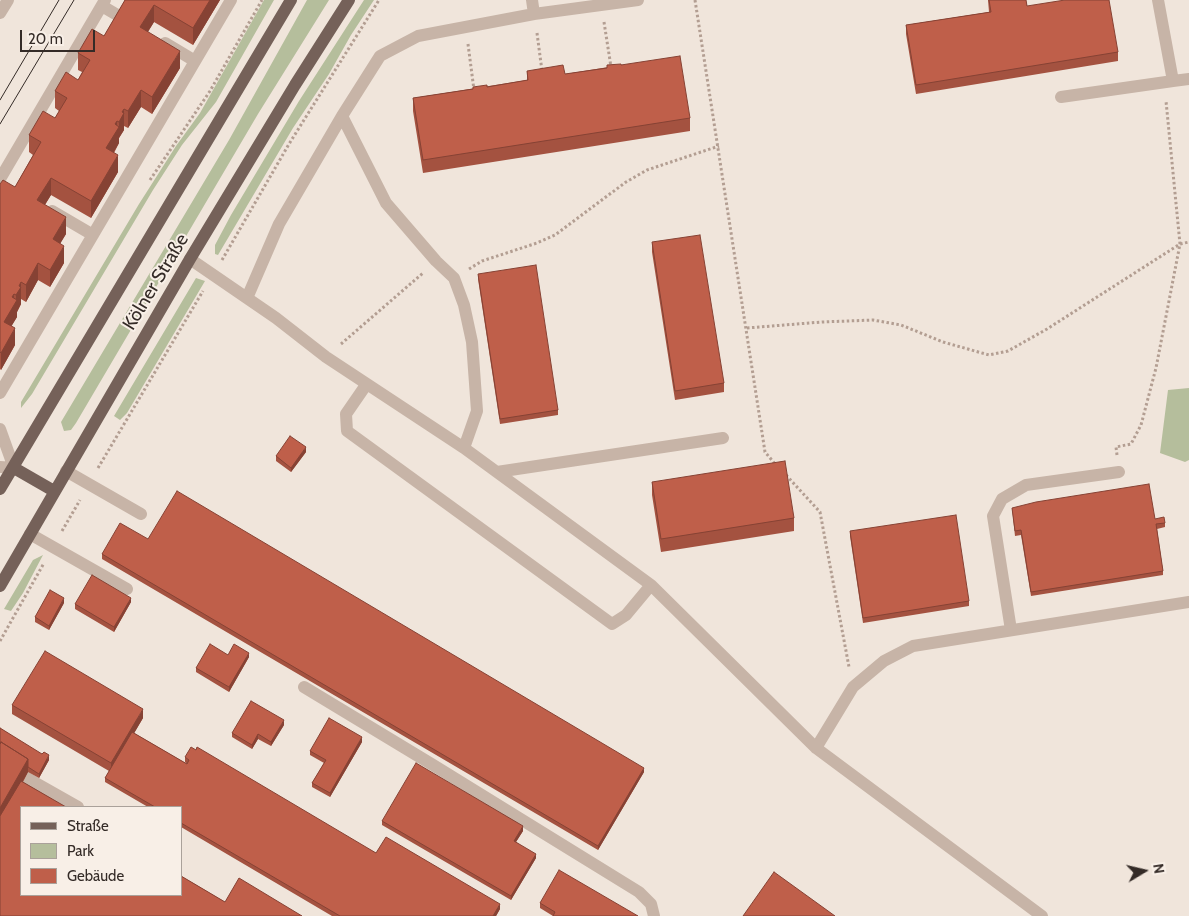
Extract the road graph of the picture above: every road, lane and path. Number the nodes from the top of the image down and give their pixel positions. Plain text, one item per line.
1 (8, 0) edge
2 (231, 0) edge
3 (262, 0) edge
4 (291, 0) edge
5 (349, 0) edge
6 (379, 0) edge
7 (532, 0) edge
8 (638, 0) edge
9 (695, 0) edge
10 (1158, 0) edge
11 (103, 3) edge
12 (602, 5) junction
13 (0, 14) edge
14 (534, 14) junction
15 (124, 19) edge
16 (466, 26) junction
17 (155, 38) edge
18 (195, 61) junction
19 (612, 73) edge
20 (543, 77) edge
21 (1189, 78) edge
22 (1173, 81) junction
23 (1061, 97) dead end
24 (475, 98) edge
25 (342, 116) junction
26 (719, 146) junction
27 (2, 181) edge
28 (149, 181) dead end
29 (44, 206) edge
30 (93, 235) junction
31 (1189, 242) edge
32 (1180, 244) junction
33 (190, 259) junction
34 (436, 261) junction
35 (213, 274) junction
36 (454, 278) junction
37 (247, 298) junction
38 (746, 328) junction
39 (326, 357) junction
40 (366, 385) junction
41 (0, 393) edge
42 (0, 429) edge
43 (723, 438) dead end
44 (464, 448) junction
45 (777, 465) edge
46 (0, 467) edge
47 (14, 468) junction
48 (66, 470) junction
49 (497, 472) junction
50 (783, 472) edge
51 (1119, 472) joint
52 (88, 484) junction
53 (0, 489) edge
54 (54, 492) junction
55 (141, 514) dead end
56 (30, 534) junction
57 (53, 547) junction
58 (651, 585) junction
59 (0, 586) edge
60 (127, 589) dead end
61 (1189, 602) edge
62 (1011, 630) junction
63 (0, 641) edge
64 (304, 687) dead end
65 (852, 687) junction
66 (816, 748) junction
67 (26, 777) edge
68 (76, 806) edge
69 (654, 916) edge
70 (1042, 916) edge

1 - 13 lane
2 - 18 lane
3 - 28 path
4 - 47 main road, Kölner Straße
5 - 33 main road, Kölner Straße
6 - 35 path
7 - 14 lane
8 - 12 lane
9 - 26 path
10 - 22 lane
11 - 15 lane
11 - 27 lane
12 - 14 lane
12 - 19 path
14 - 16 lane
14 - 20 path
16 - 24 path
16 - 25 lane
17 - 18 lane
18 - 30 lane
21 - 22 lane
22 - 23 lane
22 - 32 path
25 - 34 lane
25 - 37 lane
26 - 36 path
26 - 38 path
29 - 30 lane
30 - 41 lane
31 - 32 path
32 - 38 path
32 - 51 path
33 - 35 lane
33 - 48 main road, Kölner Straße
34 - 36 lane
34 - 39 path
35 - 37 lane
35 - 52 path
36 - 44 lane
37 - 39 lane
38 - 45 path
39 - 40 lane
40 - 44 lane
40 - 58 lane
42 - 47 lane
43 - 49 lane
44 - 49 lane
46 - 47 lane
47 - 53 main road, Kölner Straße
47 - 54 main road
48 - 52 lane
48 - 54 main road, Kölner Straße
49 - 58 lane
50 - 65 path
51 - 62 lane
52 - 55 lane
52 - 57 path
54 - 56 main road, Kölner Straße
56 - 57 lane
56 - 59 main road, Kölner Straße
57 - 60 lane
57 - 63 path
58 - 66 lane
61 - 62 lane
62 - 65 lane
64 - 69 lane
65 - 66 lane
66 - 70 lane
67 - 68 lane

